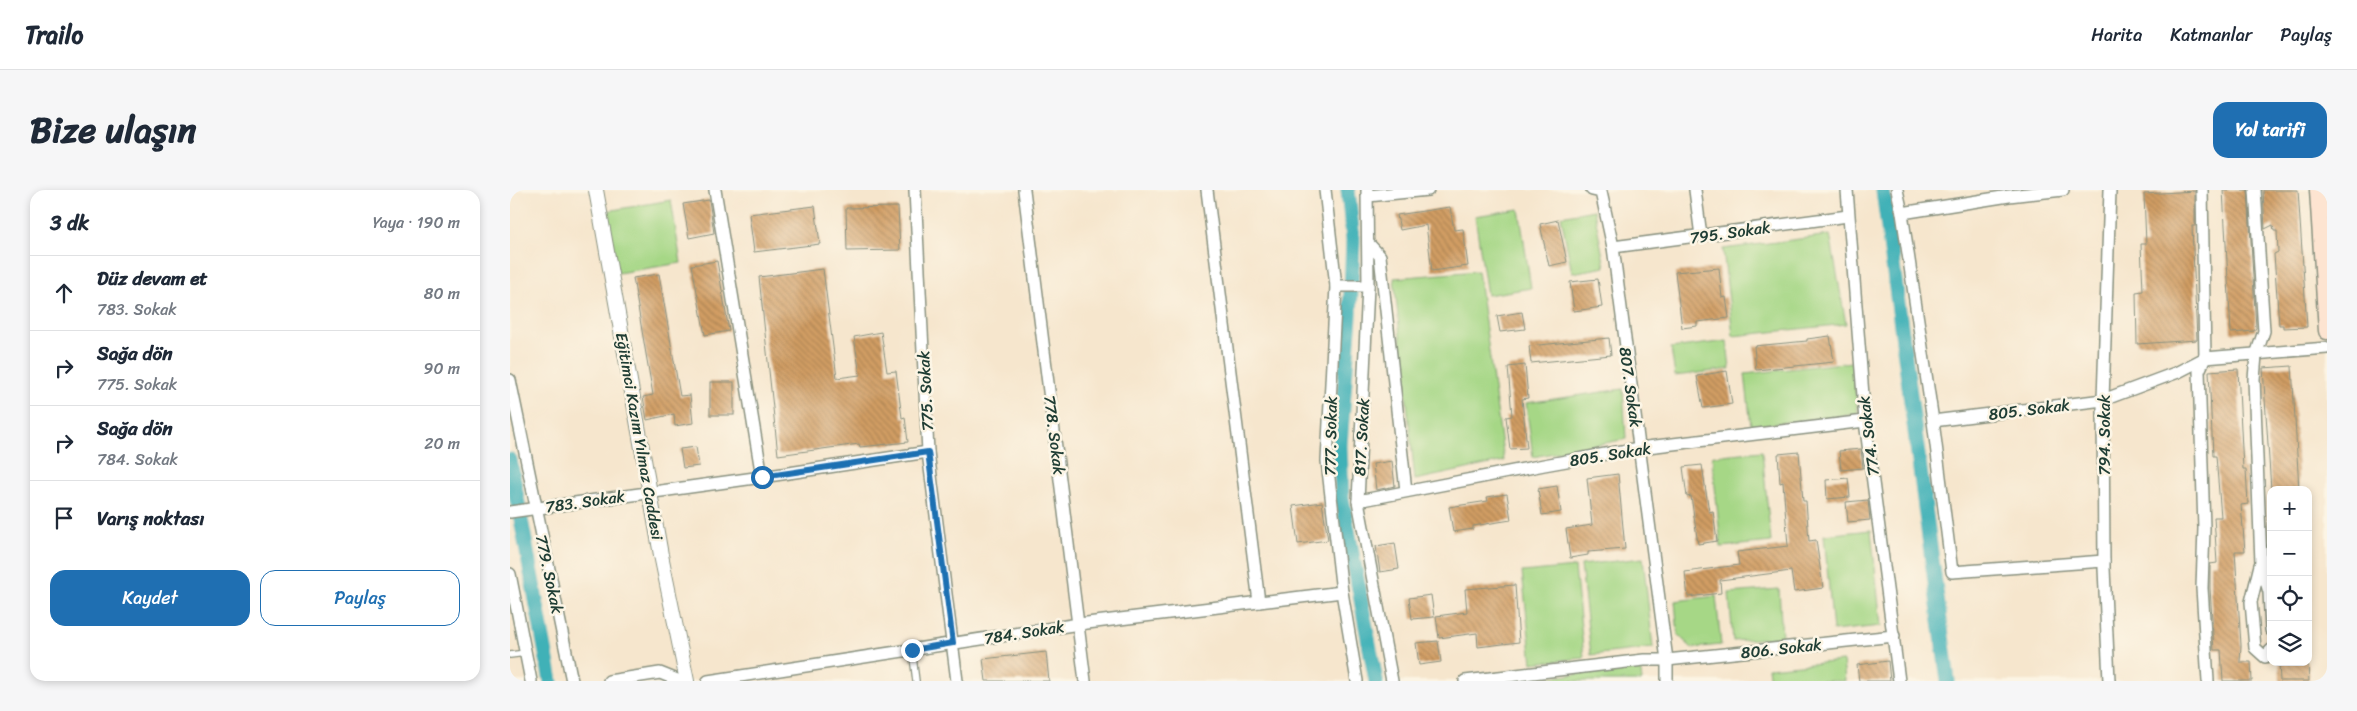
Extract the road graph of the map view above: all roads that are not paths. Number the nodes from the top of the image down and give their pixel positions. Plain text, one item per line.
1 (596, 190) edge
2 (715, 190) edge
3 (915, 190) edge
4 (1024, 190) edge
5 (1206, 190) edge
6 (1324, 190) edge
7 (1428, 190) edge
8 (1592, 190) edge
9 (1695, 190) edge
10 (1847, 190) edge
11 (1897, 190) edge
12 (2063, 190) edge
13 (2110, 190) edge
14 (2202, 190) edge
15 (2255, 190) edge
16 (2318, 190) edge
17 (1368, 193) edge
18 (1902, 213) junction
19 (1848, 216) junction
20 (1701, 236) junction
21 (1368, 243) junction
22 (1613, 247) junction
23 (1336, 286) junction
24 (1368, 286) junction
25 (2327, 331) edge
26 (2327, 348) edge
27 (2256, 355) junction
28 (2205, 358) junction
29 (510, 380) edge
30 (2103, 400) junction
31 (1865, 421) junction
32 (1933, 421) junction
33 (1640, 448) junction
34 (928, 452) junction
35 (762, 477) junction
36 (1406, 491) junction
37 (650, 492) junction
38 (1358, 501) junction
39 (536, 508) junction
40 (510, 512) edge
41 (2104, 561) junction
42 (2261, 563) junction
43 (510, 574) edge
44 (1342, 592) junction
45 (1259, 602) junction
46 (2271, 621) edge
47 (1079, 624) junction
48 (1894, 636) junction
49 (953, 643) junction
50 (912, 650) junction
51 (526, 652) junction
52 (510, 655) edge
53 (2267, 655) edge
54 (1667, 660) junction
55 (531, 681) edge
56 (572, 681) edge
57 (609, 681) edge
58 (680, 681) edge
59 (687, 681) edge
60 (708, 681) edge
61 (916, 681) edge
62 (957, 681) edge
63 (1085, 681) edge
64 (1357, 681) edge
65 (1392, 681) edge
66 (1465, 681) edge
67 (1667, 681) edge
68 (1899, 681) edge
69 (2108, 681) edge
70 (2208, 681) edge

1 - 37 street, Eğitimci Kazım Yılmaz Caddesi
2 - 35 street
3 - 34 street, 775. Sokak
4 - 47 street, 778. Sokak
5 - 45 street
6 - 23 street, 777. Sokak
7 - 17 street
8 - 22 street, 807. Sokak
9 - 20 street
10 - 19 street, 774. Sokak
11 - 18 street
12 - 18 street
13 - 30 street, 794. Sokak
14 - 28 street
15 - 27 street
16 - 25 main road
17 - 21 street, 817. Sokak
18 - 32 street
19 - 20 street, 795. Sokak
19 - 31 street, 774. Sokak
20 - 22 street, 795. Sokak
21 - 24 street, 817. Sokak
21 - 36 street
22 - 33 street, 807. Sokak
23 - 24 street
23 - 44 street, 777. Sokak
24 - 38 street, 817. Sokak
26 - 27 street, 805. Sokak
27 - 28 street, 805. Sokak
27 - 42 street
28 - 30 street, 805. Sokak
28 - 70 street
29 - 39 street, 779. Sokak
30 - 32 street, 805. Sokak
30 - 41 street, 794. Sokak
31 - 33 street, 805. Sokak
31 - 48 street, 774. Sokak
32 - 41 street
33 - 36 street, 805. Sokak
33 - 54 street, 807. Sokak
34 - 35 street, 783. Sokak
34 - 49 street, 775. Sokak
35 - 37 street, 783. Sokak
36 - 38 street, 805. Sokak
37 - 39 street, 783. Sokak
37 - 59 street, Eğitimci Kazım Yılmaz Caddesi
38 - 65 street, 817. Sokak
39 - 40 street, 783. Sokak
39 - 56 street, 779. Sokak
41 - 69 street, 794. Sokak
42 - 46 street
42 - 53 street
43 - 51 street
44 - 45 street, 784. Sokak
44 - 64 street, 777. Sokak
45 - 47 street, 784. Sokak
47 - 49 street, 784. Sokak
47 - 63 street, 778. Sokak
48 - 54 street, 806. Sokak
48 - 68 street, 774. Sokak
49 - 50 street, 784. Sokak
49 - 62 street, 775. Sokak
50 - 60 street, 784. Sokak
50 - 61 lane
51 - 52 lane
51 - 55 street
54 - 66 street, 806. Sokak
54 - 67 street, 807. Sokak
57 - 58 street

